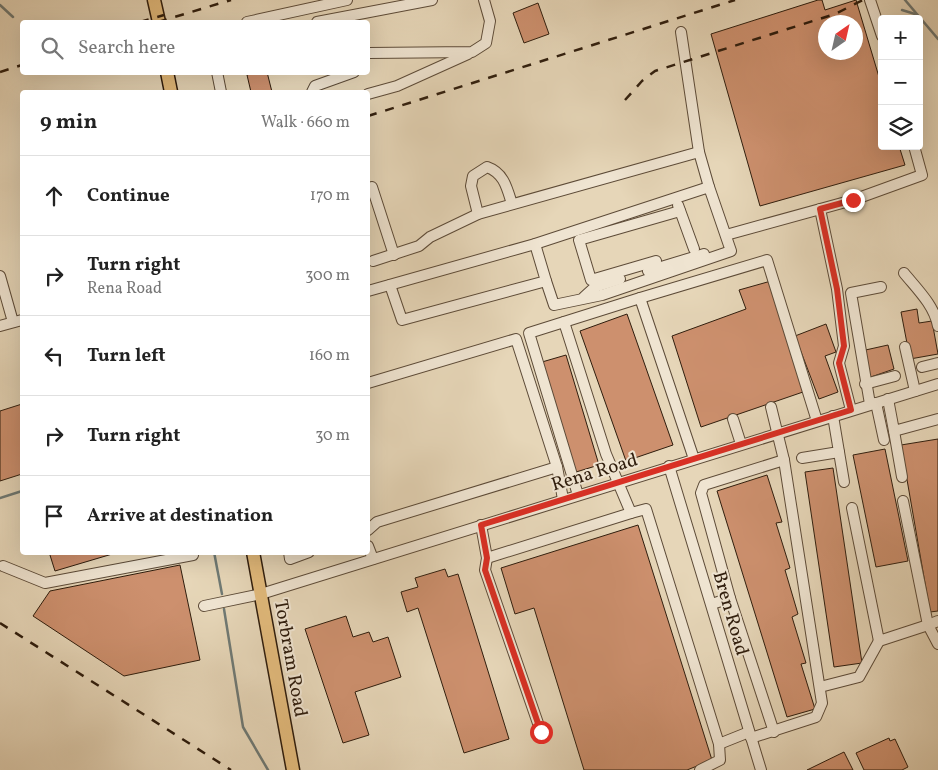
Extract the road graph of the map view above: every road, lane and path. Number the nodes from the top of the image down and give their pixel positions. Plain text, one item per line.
1 (154, 0) edge
2 (346, 0) edge
3 (432, 0) edge
4 (484, 0) edge
5 (870, 0) edge
6 (158, 20) edge
7 (256, 20) edge
8 (327, 20) edge
9 (878, 24) edge
10 (681, 32) dead end
11 (472, 52) junction
12 (370, 53) edge
13 (168, 75) edge
14 (218, 75) edge
15 (346, 75) edge
16 (171, 90) edge
17 (221, 90) edge
18 (313, 90) edge
19 (370, 93) edge
20 (915, 150) edge
21 (699, 152) junction
22 (372, 187) dead end
23 (710, 187) junction
24 (676, 199) junction
25 (512, 204) junction
26 (820, 209) junction
27 (680, 211) junction
28 (478, 214) junction
29 (726, 235) junction
30 (535, 244) junction
31 (694, 250) dead end
32 (394, 255) junction
33 (373, 261) dead end
34 (656, 261) dead end
35 (904, 273) dead end
36 (0, 276) edge
37 (546, 281) junction
38 (390, 285) junction
39 (881, 287) dead end
40 (370, 290) edge
41 (640, 298) junction
42 (18, 321) edge
43 (564, 322) junction
44 (0, 326) edge
45 (938, 326) edge
46 (905, 347) dead end
47 (938, 363) edge
48 (922, 367) dead end
49 (895, 376) dead end
50 (370, 382) edge
51 (865, 384) junction
52 (938, 384) edge
53 (915, 391) junction
54 (888, 400) junction
55 (873, 403) junction
56 (771, 407) dead end
57 (851, 410) junction
58 (833, 416) junction
59 (733, 419) dead end
60 (938, 419) edge
61 (817, 420) junction
62 (778, 432) junction
63 (894, 432) junction
64 (884, 440) dead end
65 (741, 444) junction
66 (839, 452) junction
67 (802, 458) dead end
68 (694, 459) junction
69 (784, 460) junction
70 (669, 466) junction
71 (557, 467) junction
72 (902, 476) dead end
73 (619, 482) junction
74 (844, 482) dead end
75 (578, 495) junction
76 (563, 499) junction
77 (903, 501) dead end
78 (852, 508) dead end
79 (631, 513) junction
80 (481, 525) junction
81 (370, 528) edge
82 (370, 551) edge
83 (193, 555) dead end
84 (254, 555) edge
85 (289, 555) edge
86 (301, 555) edge
87 (487, 558) junction
88 (373, 559) junction
89 (3, 566) dead end
90 (261, 594) junction
91 (730, 598) junction
92 (712, 604) junction
93 (204, 606) dead end
94 (933, 623) edge
95 (879, 641) junction
96 (938, 644) edge
97 (820, 688) junction
98 (541, 732) dead end
99 (774, 732) junction
100 (750, 735) junction
101 (719, 744) junction
102 (293, 770) edge
103 (700, 770) edge
104 (761, 770) edge

1 - 6 main road
2 - 7 street
3 - 8 street
4 - 11 street
5 - 9 street
10 - 21 street
11 - 12 street
11 - 19 street
13 - 16 main road
14 - 17 street
15 - 18 street
20 - 26 street
21 - 23 street
21 - 25 street
22 - 32 street
23 - 24 street
23 - 29 street
24 - 27 street
24 - 30 street
25 - 28 street
25 - 28 street
26 - 29 street
26 - 57 street
27 - 31 street
27 - 34 street
28 - 32 street
29 - 37 street
30 - 37 street
30 - 38 street
32 - 33 street
35 - 45 street
36 - 42 street
37 - 38 street
38 - 40 street
39 - 51 street
41 - 43 street
41 - 61 street
41 - 68 street
42 - 44 street
43 - 73 street
43 - 75 street
46 - 53 street
47 - 48 street
49 - 51 street
50 - 71 street
51 - 55 street
52 - 53 street, Rena Road
53 - 54 street, Rena Road
54 - 55 street, Rena Road
54 - 63 street
55 - 57 street, Rena Road
55 - 64 street
56 - 62 street
57 - 58 street, Rena Road
58 - 61 street, Rena Road
58 - 66 street
59 - 65 street
60 - 63 street
61 - 62 street, Rena Road
62 - 65 street, Rena Road
62 - 69 street
63 - 72 street
65 - 68 street, Rena Road
66 - 67 street
66 - 74 street
68 - 70 street, Rena Road
69 - 91 street
69 - 97 street
70 - 73 street, Rena Road
70 - 92 street, Bren Road
71 - 76 street
71 - 81 street
73 - 75 street, Rena Road
73 - 79 street
75 - 76 street, Rena Road
76 - 80 street, Rena Road
77 - 94 street
78 - 95 street
79 - 87 street
79 - 101 street
80 - 87 street
80 - 88 street, Rena Road
82 - 88 street
83 - 89 street
84 - 90 main road, Torbram Road
85 - 86 street
87 - 98 street
88 - 90 street, Rena Road
90 - 93 street, Rena Road
90 - 102 main road, Torbram Road
91 - 92 street
91 - 99 street
92 - 100 street, Bren Road
94 - 95 street
94 - 96 street
95 - 97 street
97 - 99 street
99 - 100 street
100 - 101 street
100 - 104 street, Bren Road
101 - 103 street

